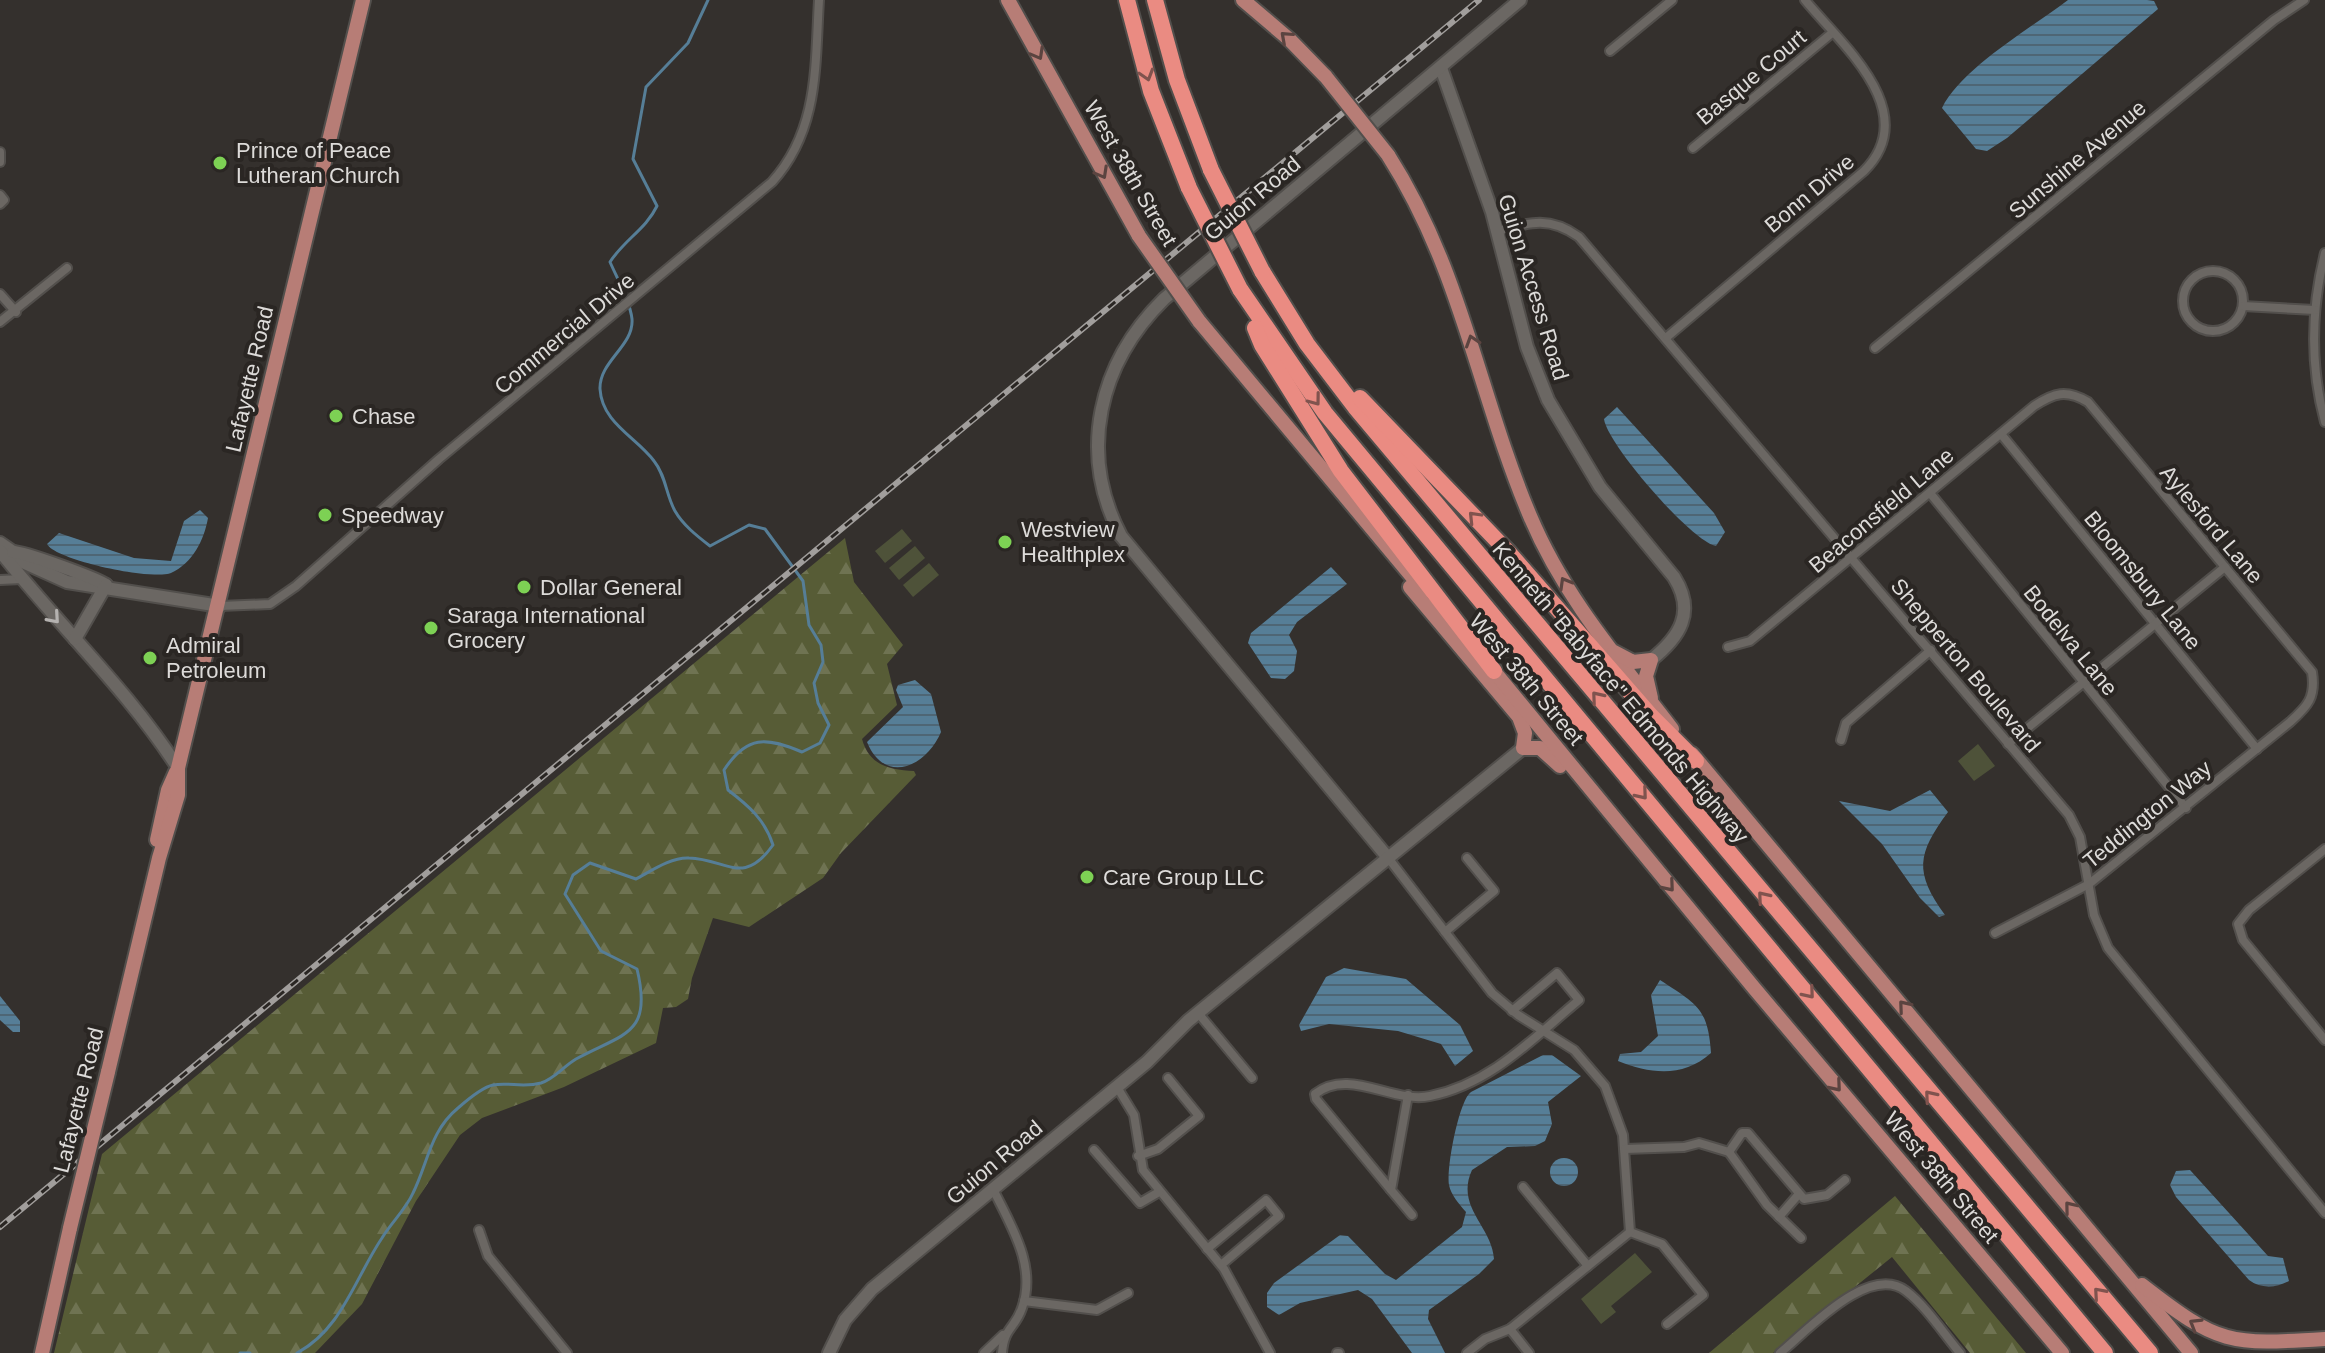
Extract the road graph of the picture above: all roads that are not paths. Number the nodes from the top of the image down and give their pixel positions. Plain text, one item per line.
1 (363, 0) edge
2 (819, 0) edge
3 (1008, 0) edge
4 (1127, 0) edge
5 (1155, 0) edge
6 (1243, 0) edge
7 (1520, 0) edge
8 (1672, 0) edge
9 (1805, 0) edge
10 (2304, 0) edge
11 (1832, 33) junction
12 (1610, 51) dead end
13 (1441, 68) junction
14 (1693, 148) dead end
15 (0, 152) edge
16 (0, 162) edge
17 (0, 195) edge
18 (0, 204) edge
19 (1498, 231) junction
20 (2325, 253) edge
21 (67, 268) dead end
22 (1240, 289) junction
23 (0, 294) edge
24 (2243, 306) junction
25 (2315, 310) junction
26 (16, 312) junction
27 (0, 322) edge
28 (1667, 337) junction
29 (1307, 344) junction
30 (1875, 348) dead end
31 (2053, 393) joint
32 (2325, 422) edge
33 (2001, 434) junction
34 (1930, 493) junction
35 (1365, 521) junction
36 (0, 543) edge
37 (7, 555) edge
38 (1854, 558) junction
39 (2225, 567) junction
40 (22, 579) junction
41 (0, 580) edge
42 (106, 585) junction
43 (220, 606) junction
44 (2155, 624) junction
45 (75, 639) junction
46 (1728, 647) dead end
47 (1607, 648) junction
48 (1931, 650) junction
49 (1651, 660) junction
50 (1494, 671) junction
51 (2082, 682) junction
52 (1652, 703) junction
53 (2309, 705) joint
54 (1841, 740) dead end
55 (2008, 744) junction
56 (1523, 748) junction
57 (2257, 749) junction
58 (1696, 761) junction
59 (178, 768) junction
60 (1602, 804) junction
61 (2186, 808) junction
62 (2325, 849) edge
63 (1467, 858) dead end
64 (1389, 859) junction
65 (2089, 884) junction
66 (1445, 932) junction
67 (1995, 933) dead end
68 (1512, 1011) junction
69 (1198, 1013) junction
70 (1543, 1030) junction
71 (2325, 1040) edge
72 (1168, 1078) dead end
73 (1252, 1078) dead end
74 (1117, 1087) junction
75 (1408, 1095) junction
76 (1732, 1148) junction
77 (1625, 1149) junction
78 (1094, 1150) dead end
79 (1138, 1156) junction
80 (1845, 1180) dead end
81 (1523, 1187) dead end
82 (993, 1189) junction
83 (1391, 1190) junction
84 (1159, 1192) junction
85 (1798, 1195) junction
86 (2325, 1213) edge
87 (1412, 1215) dead end
88 (1779, 1217) junction
89 (479, 1230) dead end
90 (1630, 1232) junction
91 (1801, 1238) dead end
92 (1207, 1249) junction
93 (1221, 1265) junction
94 (1588, 1266) junction
95 (2120, 1268) junction
96 (1128, 1293) dead end
97 (1024, 1301) junction
98 (1667, 1324) dead end
99 (1510, 1329) junction
100 (1003, 1335) junction
101 (2325, 1339) edge
102 (42, 1353) edge
103 (567, 1353) edge
104 (829, 1353) edge
105 (984, 1353) edge
106 (1002, 1353) edge
107 (1270, 1353) edge
108 (1467, 1353) edge
109 (1529, 1353) edge
110 (1780, 1353) edge
111 (1960, 1353) edge
112 (2062, 1353) edge
113 (2105, 1353) edge
114 (2150, 1353) edge
115 (2191, 1353) edge

1 - 43 main road, Lafayette Road
2 - 43 street, Commercial Drive
3 -> 35 main road, West 38th Street, bridge
4 -> 22 highway, bridge
5 - 29 highway, Kenneth "Babyface" Edmonds Highway, bridge
47 -> 6 main road, bridge
7 - 13 street, Guion Road
8 - 12 street
9 - 11 street
10 - 30 street, Sunshine Avenue
11 - 14 street, Basque Court
11 - 28 street, Bonn Drive
13 - 19 street, Guion Access Road
13 - 64 street, Guion Road
15 - 16 street
17 - 18 street
19 - 28 street, Shepperton Boulevard
19 - 49 street, Guion Access Road
20 - 25 street
21 - 26 street
22 - 50 highway
22 -> 113 highway
23 - 26 street
24 - 24 street
24 - 25 street
25 - 32 street
26 - 27 street
28 - 38 street, Shepperton Boulevard
58 -> 29 highway
114 -> 29 highway, Kenneth "Babyface" Edmonds Highway
31 - 33 street, Beaconsfield Lane
31 - 39 street, Aylesford Lane
33 - 34 street, Beaconsfield Lane
33 - 44 street, Bloomsbury Lane
34 - 38 street, Beaconsfield Lane
34 - 51 street, Bodelva Lane
35 - 50 main road, West 38th Street
35 - 56 main road
36 - 37 street
37 - 40 street
37 - 41 street
37 - 42 street
38 - 46 street, Beaconsfield Lane
38 - 48 street, Shepperton Boulevard
39 - 44 street
39 - 53 street, Aylesford Lane
40 - 41 street
40 -> 45 street
42 - 43 street
42 - 45 street
43 - 59 main road, Lafayette Road
44 - 51 street
44 - 57 street, Bloomsbury Lane
45 - 59 street
47 - 49 main road
47 - 52 main road
48 - 54 street
48 - 55 street, Shepperton Boulevard
49 - 52 main road
50 - 60 main road, West 38th Street
51 - 55 street
51 - 61 street, Bodelva Lane
52 - 58 main road
53 - 57 street, Teddington Way
55 - 65 street, Shepperton Boulevard
56 - 60 main road
56 - 64 street, Guion Road
57 - 61 street, Teddington Way
95 -> 58 main road
59 - 102 main road, Lafayette Road, bridge
60 -> 112 main road, West 38th Street
61 - 65 street, Teddington Way
62 - 71 street
63 - 66 street
64 - 66 street
64 - 69 street, Guion Road
65 - 67 street, Teddington Way
65 - 86 street, Shepperton Boulevard
66 - 68 street
68 - 70 street
68 - 70 street
69 - 73 street
69 - 74 street, Guion Road
70 - 75 street
70 - 77 street
72 - 79 street
74 - 79 street
74 - 82 street, Guion Road
75 - 83 street
75 - 83 street
76 - 77 street
76 - 85 street
76 - 88 street
77 - 90 street
78 - 84 street
79 - 84 street
80 - 85 street
81 - 94 street
82 - 97 street
82 - 104 street, Guion Road
83 - 87 street
84 - 92 street
85 - 88 street
88 - 91 street
89 - 103 street
90 - 94 street
90 - 98 street
92 - 93 street
92 - 93 street
93 - 107 street
94 - 99 street
101 -> 95 main road
95 - 115 main road
96 - 97 street
97 - 100 street
99 - 108 street
99 - 109 street
100 - 105 street
100 - 106 street
110 - 111 street

